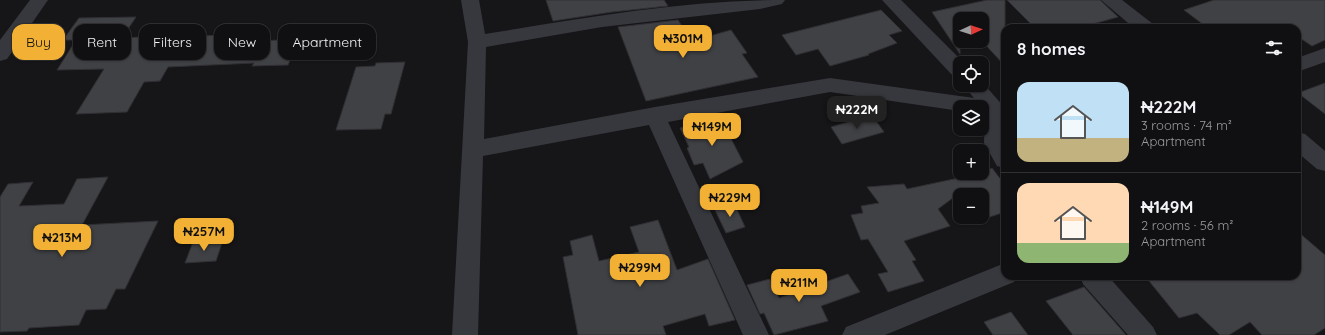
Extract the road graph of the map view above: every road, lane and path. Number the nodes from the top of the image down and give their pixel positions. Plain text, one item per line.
1 (39, 0) edge
2 (470, 0) edge
3 (776, 0) edge
4 (891, 0) edge
5 (1110, 0) edge
6 (1141, 24) edge
7 (477, 42) junction
8 (0, 54) edge
9 (1325, 54) edge
10 (953, 63) edge
11 (1301, 63) edge
12 (980, 92) edge
13 (995, 109) junction
14 (655, 115) junction
15 (1001, 142) edge
16 (1301, 143) edge
17 (474, 149) junction
18 (1325, 162) edge
19 (1001, 276) edge
20 (1096, 280) edge
21 (863, 334) edge
22 (465, 335) edge
23 (756, 335) edge
24 (1144, 335) edge

1 - 8 street
2 - 7 street
3 - 7 street
4 - 10 street
5 - 6 street
7 - 17 street
9 - 11 street
12 - 13 street
13 - 14 street
13 - 15 street
14 - 17 street
14 - 23 street
16 - 18 street
17 - 22 street
19 - 21 street
20 - 24 street

